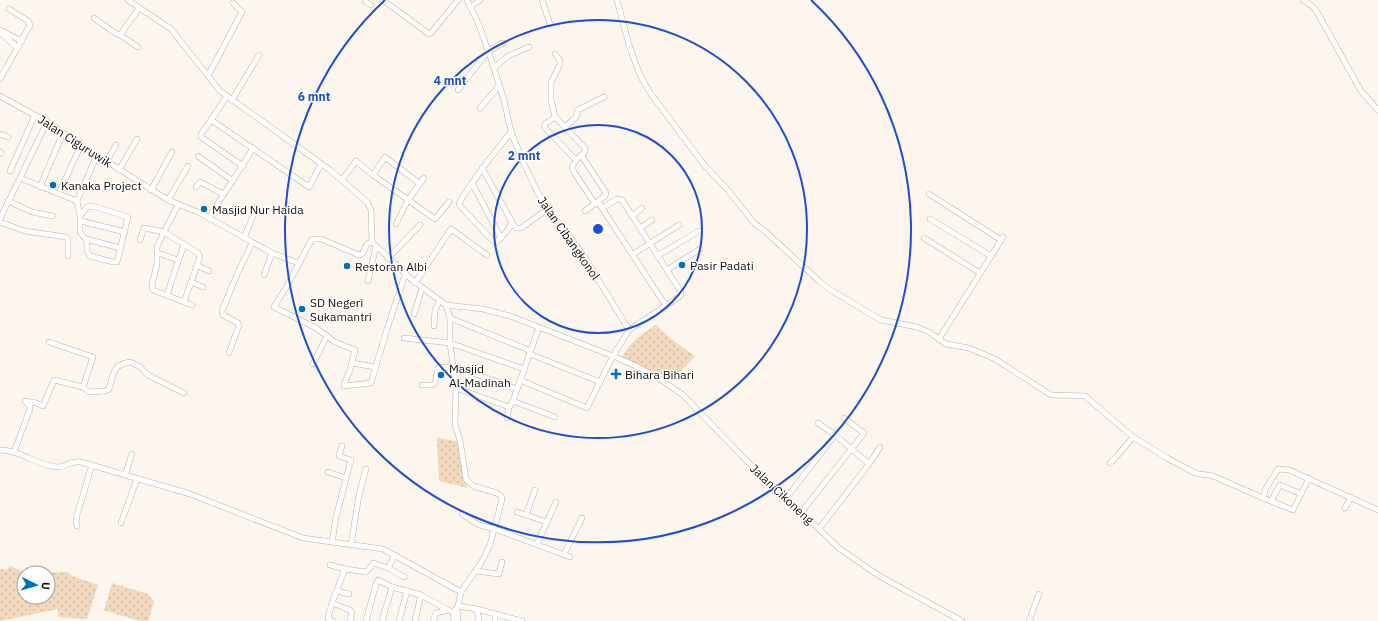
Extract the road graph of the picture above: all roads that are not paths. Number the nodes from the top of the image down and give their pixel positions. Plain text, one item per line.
1 (128, 0) edge
2 (365, 0) edge
3 (383, 0) edge
4 (458, 0) edge
5 (467, 0) edge
6 (480, 0) edge
7 (542, 0) edge
8 (617, 0) edge
9 (1303, 0) edge
10 (233, 3) dead end
11 (371, 5) dead end
12 (470, 7) junction
13 (138, 8) junction
14 (9, 9) dead end
15 (94, 18) dead end
16 (550, 24) dead end
17 (0, 31) edge
18 (120, 35) junction
19 (22, 41) junction
20 (503, 43) dead end
21 (138, 47) dead end
22 (529, 47) dead end
23 (18, 48) junction
24 (488, 51) junction
25 (555, 54) dead end
26 (259, 55) dead end
27 (494, 68) junction
28 (208, 76) junction
29 (0, 79) edge
30 (499, 86) junction
31 (458, 90) dead end
32 (0, 96) edge
33 (227, 96) junction
34 (604, 97) dead end
35 (232, 100) junction
36 (480, 108) dead end
37 (1378, 110) edge
38 (35, 115) junction
39 (555, 117) junction
40 (211, 120) junction
41 (47, 122) junction
42 (565, 127) junction
43 (511, 132) junction
44 (0, 134) edge
45 (63, 134) junction
46 (8, 138) dead end
47 (137, 139) dead end
48 (80, 145) junction
49 (116, 145) dead end
50 (253, 148) junction
51 (172, 152) dead end
52 (97, 155) junction
53 (581, 155) junction
54 (198, 156) dead end
55 (576, 160) junction
56 (106, 162) junction
57 (321, 164) junction
58 (188, 166) dead end
59 (242, 166) junction
60 (482, 168) junction
61 (119, 170) junction
62 (10, 171) dead end
63 (374, 175) junction
64 (20, 178) junction
65 (424, 178) dead end
66 (342, 180) junction
67 (233, 181) junction
68 (472, 183) junction
69 (420, 184) junction
70 (40, 186) junction
71 (196, 187) dead end
72 (151, 190) junction
73 (59, 194) junction
74 (223, 194) junction
75 (929, 194) dead end
76 (168, 200) junction
77 (408, 200) junction
78 (77, 201) junction
79 (8, 202) junction
80 (449, 202) dead end
81 (596, 203) junction
82 (178, 205) junction
83 (602, 208) junction
84 (642, 208) dead end
85 (548, 209) junction
86 (585, 211) dead end
87 (254, 214) dead end
88 (53, 216) dead end
89 (632, 216) junction
90 (209, 218) junction
91 (80, 219) junction
92 (930, 219) dead end
93 (652, 220) dead end
94 (0, 221) edge
95 (396, 224) dead end
96 (512, 224) junction
97 (420, 225) dead end
98 (679, 225) dead end
99 (640, 228) junction
100 (699, 231) dead end
101 (124, 232) junction
102 (164, 232) junction
103 (244, 238) junction
104 (501, 238) junction
105 (924, 238) dead end
106 (86, 239) junction
107 (140, 240) dead end
108 (252, 243) junction
109 (650, 243) junction
110 (374, 244) junction
111 (184, 245) junction
112 (120, 248) junction
113 (700, 249) dead end
114 (158, 253) junction
115 (272, 253) junction
116 (633, 254) junction
117 (487, 255) dead end
118 (68, 256) dead end
119 (657, 256) junction
120 (991, 256) junction
121 (388, 258) junction
122 (178, 260) junction
123 (298, 263) junction
124 (197, 266) junction
125 (667, 270) junction
126 (209, 271) dead end
127 (980, 273) junction
128 (264, 275) dead end
129 (406, 275) junction
130 (368, 281) dead end
131 (191, 282) junction
132 (415, 283) junction
133 (203, 287) dead end
134 (422, 288) junction
135 (167, 296) junction
136 (440, 300) junction
137 (184, 302) junction
138 (192, 305) dead end
139 (446, 305) junction
140 (666, 306) junction
141 (414, 314) dead end
142 (450, 318) junction
143 (434, 326) dead end
144 (539, 329) junction
145 (629, 330) junction
146 (327, 336) junction
147 (404, 338) dead end
148 (939, 339) junction
149 (49, 342) dead end
150 (450, 343) junction
151 (530, 352) junction
152 (229, 353) dead end
153 (613, 356) junction
154 (352, 362) junction
155 (313, 364) dead end
156 (376, 367) junction
157 (453, 367) junction
158 (524, 369) junction
159 (520, 380) junction
160 (600, 382) junction
161 (422, 385) dead end
162 (83, 387) junction
163 (456, 388) junction
164 (517, 389) junction
165 (184, 393) dead end
166 (513, 401) junction
167 (509, 407) junction
168 (555, 417) dead end
169 (507, 418) dead end
170 (844, 418) dead end
171 (818, 423) dead end
172 (835, 435) junction
173 (1133, 437) junction
174 (342, 446) dead end
175 (880, 447) dead end
176 (851, 449) junction
177 (0, 450) edge
178 (14, 452) junction
179 (132, 454) dead end
180 (1110, 463) dead end
181 (869, 464) junction
182 (92, 465) junction
183 (366, 469) dead end
184 (328, 472) dead end
185 (125, 475) junction
186 (346, 478) junction
187 (1308, 478) junction
188 (137, 479) junction
189 (535, 490) dead end
190 (1301, 494) junction
191 (784, 496) junction
192 (1351, 497) junction
193 (1263, 498) junction
194 (556, 502) dead end
195 (1271, 502) junction
196 (1345, 508) dead end
197 (1378, 510) edge
198 (517, 512) dead end
199 (802, 512) junction
200 (462, 514) dead end
201 (526, 515) junction
202 (582, 518) dead end
203 (547, 522) junction
204 (121, 523) dead end
205 (77, 526) dead end
206 (495, 529) junction
207 (819, 529) junction
208 (332, 542) junction
209 (538, 544) junction
210 (351, 545) junction
211 (564, 554) junction
212 (395, 555) junction
213 (570, 557) dead end
214 (502, 562) dead end
215 (330, 565) dead end
216 (345, 568) junction
217 (388, 568) junction
218 (476, 571) junction
219 (404, 577) dead end
220 (392, 587) junction
221 (337, 591) junction
222 (407, 592) junction
223 (461, 592) junction
224 (349, 594) dead end
225 (1039, 594) dead end
226 (421, 595) junction
227 (332, 603) junction
228 (477, 609) junction
229 (455, 610) junction
230 (495, 614) junction
231 (434, 620) edge
232 (511, 620) edge
233 (333, 621) edge
234 (350, 621) edge
235 (366, 621) edge
236 (382, 621) edge
237 (399, 621) edge
238 (415, 621) edge
239 (454, 621) edge
240 (458, 621) edge
241 (478, 621) edge
242 (495, 621) edge
243 (522, 621) edge
244 (962, 621) edge
245 (1029, 621) edge

1 - 13 street
2 - 11 street
3 - 4 street
5 - 12 street, Jalan Cibangkonol
6 - 12 street
7 - 16 street
8 - 148 street
9 - 37 street
10 - 28 street
12 - 24 street, Jalan Cibangkonol
13 - 18 street
13 - 28 street
14 - 19 street
15 - 18 street
17 - 19 street
17 - 23 street
18 - 21 street
19 - 23 street
20 - 24 street
22 - 27 street
23 - 29 street
24 - 27 street, Jalan Cibangkonol
24 - 31 street
25 - 39 street
26 - 35 street
27 - 30 street, Jalan Cibangkonol
28 - 33 street
30 - 36 street
30 - 43 street, Jalan Cibangkonol
32 - 38 street, Jalan Ciguruwik
33 - 35 street
33 - 40 street
34 - 42 street
35 - 57 street
38 - 41 street, Jalan Ciguruwik
38 - 62 street
39 - 42 street
39 - 55 street
40 - 50 street
40 - 59 street
41 - 45 street, Jalan Ciguruwik
41 - 64 street
42 - 53 street
43 - 60 street
43 - 85 street, Jalan Cibangkonol
44 - 46 street
45 - 48 street, Jalan Ciguruwik
45 - 70 street
47 - 61 street
48 - 52 street, Jalan Ciguruwik
48 - 73 street
49 - 56 street
50 - 57 street
50 - 59 street
51 - 72 street
52 - 56 street, Jalan Ciguruwik
52 - 78 street
53 - 55 street
53 - 81 street
54 - 67 street
55 - 81 street
56 - 61 street, Jalan Ciguruwik
57 - 66 street
58 - 76 street
59 - 67 street
60 - 68 street
60 - 96 street
61 - 72 street, Jalan Ciguruwik
63 - 66 street
63 - 69 street
63 - 77 street
64 - 70 street
64 - 79 street
65 - 69 street
66 - 110 street
67 - 74 street
68 - 104 street
68 - 104 street
69 - 77 street
70 - 73 street
71 - 74 street
72 - 76 street, Jalan Ciguruwik
73 - 78 street
74 - 90 street
75 - 120 street
76 - 82 street, Jalan Ciguruwik
77 - 80 street
77 - 95 street
78 - 91 street
79 - 88 street
79 - 94 street
81 - 83 street
81 - 86 street
82 - 90 street, Jalan Ciguruwik
82 - 102 street
83 - 89 street
83 - 116 street
84 - 89 street
85 - 96 street
85 - 145 street, Jalan Cibangkonol
87 - 103 street
89 - 99 street
90 - 103 street, Jalan Ciguruwik
91 - 101 street
91 - 101 street
91 - 106 street
92 - 120 street
93 - 99 street
94 - 118 street
96 - 104 street
97 - 121 street
98 - 109 street
99 - 109 street
100 - 119 street
101 - 112 street
102 - 107 street
102 - 111 street
102 - 114 street
103 - 108 street, Jalan Ciguruwik
105 - 127 street
106 - 112 street
106 - 112 street
108 - 115 street, Jalan Ciguruwik
108 - 152 street
109 - 116 street
109 - 119 street
110 - 121 street
110 - 123 street
110 - 130 street
111 - 122 street
111 - 124 street
113 - 125 street
114 - 122 street
114 - 135 street
115 - 123 street, Jalan Ciguruwik
115 - 128 street
116 - 140 street
117 - 132 street
119 - 125 street
120 - 127 street
121 - 129 street
122 - 135 street
123 - 146 street
124 - 126 street
124 - 131 street
125 - 140 street
127 - 148 street
129 - 132 street
129 - 156 street
131 - 133 street
131 - 137 street
132 - 134 street
134 - 136 street
134 - 141 street
135 - 137 street
136 - 139 street
136 - 143 street
137 - 138 street
139 - 142 street
139 - 144 street, Jalan Cikoneng
140 - 145 street
142 - 150 street
142 - 151 street
144 - 151 street
144 - 153 street, Jalan Cikoneng
145 - 153 street
146 - 154 street
146 - 155 street
147 - 150 street
148 - 173 street
149 - 162 street
150 - 157 street
150 - 158 street
151 - 158 street
151 - 160 street
153 - 160 street
153 - 191 street, Jalan Cikoneng
154 - 156 street
154 - 156 street
157 - 161 street
157 - 163 street
157 - 164 street
158 - 159 street
159 - 160 street
159 - 164 street
162 - 165 street
162 - 178 street
163 - 167 street
163 - 206 street
164 - 166 street
166 - 167 street
166 - 168 street
167 - 169 street
170 - 176 street
171 - 172 street
172 - 176 street
172 - 191 street
173 - 180 street
173 - 193 street
174 - 186 street
175 - 181 street
176 - 181 street
176 - 199 street
177 - 178 street
178 - 182 street
179 - 185 street
181 - 207 street
182 - 185 street
182 - 205 street
183 - 210 street
184 - 186 street
185 - 188 street
186 - 208 street
187 - 190 street
187 - 192 street
187 - 193 street
188 - 204 street
188 - 208 street
189 - 201 street
190 - 195 street
190 - 195 street
191 - 199 street, Jalan Cikoneng
192 - 196 street
192 - 197 street
193 - 195 street
194 - 203 street
198 - 201 street
199 - 207 street, Jalan Cikoneng
200 - 206 street
201 - 203 street
202 - 211 street
203 - 209 street
206 - 209 street
206 - 218 street
207 - 244 street, Jalan Cikoneng
208 - 210 street
209 - 211 street
210 - 212 street
211 - 213 street
212 - 217 street
212 - 223 street
214 - 218 street
215 - 216 street
216 - 217 street
216 - 221 street
217 - 219 street
218 - 223 street
220 - 222 street
220 - 235 street
220 - 236 street
221 - 224 street
221 - 227 street
222 - 226 street
222 - 237 street
223 - 229 street
225 - 245 street
226 - 229 street
226 - 238 street
227 - 233 street
227 - 234 street
228 - 229 street
228 - 230 street
228 - 241 street
229 - 231 street
229 - 239 street
229 - 240 street
230 - 232 street
230 - 242 street
232 - 243 street

